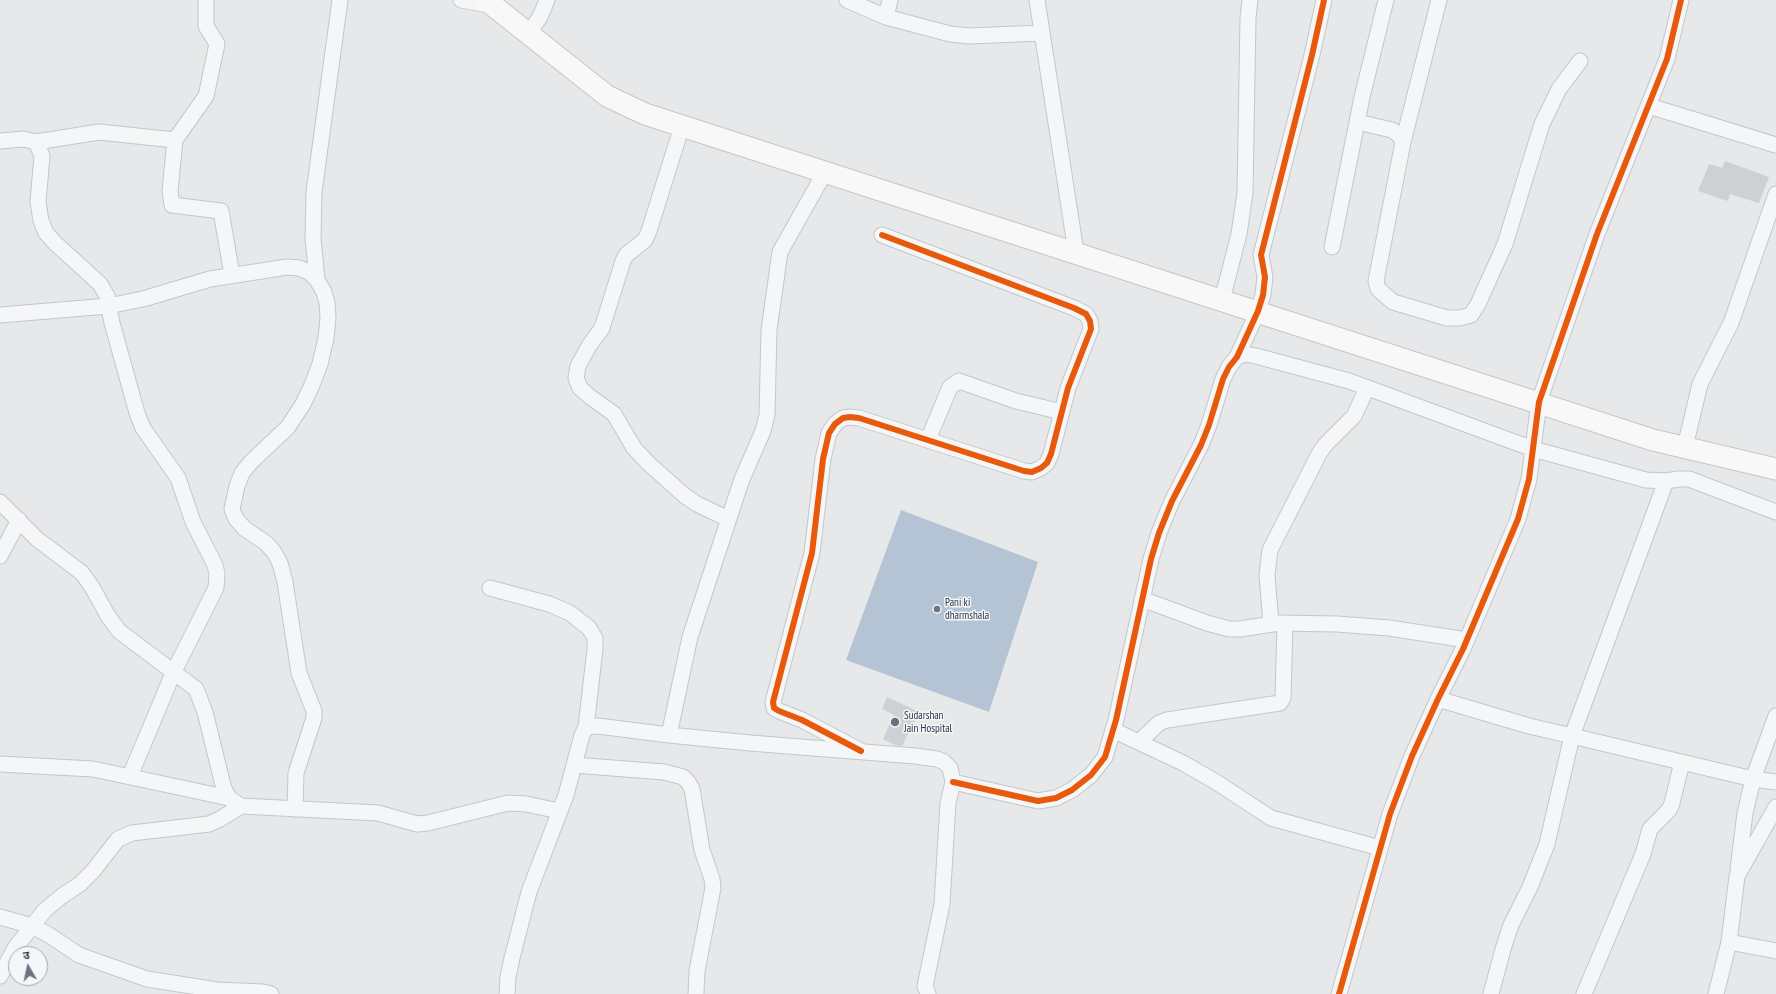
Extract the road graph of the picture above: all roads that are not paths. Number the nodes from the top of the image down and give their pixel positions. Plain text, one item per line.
1 (206, 0) edge
2 (340, 0) edge
3 (461, 0) edge
4 (548, 0) edge
5 (847, 0) edge
6 (890, 0) edge
7 (1037, 0) edge
8 (1250, 0) edge
9 (1324, 0) edge
10 (1386, 0) edge
11 (1439, 0) edge
12 (1681, 0) edge
13 (490, 3) edge
14 (886, 16) junction
15 (1042, 33) junction
16 (528, 34) junction
17 (1580, 61) dead end
18 (1649, 106) junction
19 (1357, 122) junction
20 (682, 126) junction
21 (175, 140) junction
22 (0, 141) edge
23 (36, 142) junction
24 (1402, 142) junction
25 (1776, 145) edge
26 (825, 172) junction
27 (1776, 194) edge
28 (882, 235) dead end
29 (1332, 247) dead end
30 (1076, 252) junction
31 (232, 275) junction
32 (317, 280) junction
33 (1222, 300) junction
34 (108, 306) junction
35 (1258, 311) junction
36 (0, 315) edge
37 (1237, 357) junction
38 (1367, 388) junction
39 (1539, 402) junction
40 (1062, 412) junction
41 (928, 440) junction
42 (1685, 447) junction
43 (1533, 449) junction
44 (1776, 469) edge
45 (1666, 482) junction
46 (0, 502) edge
47 (1776, 512) edge
48 (19, 520) junction
49 (728, 520) junction
50 (0, 556) edge
51 (490, 588) dead end
52 (1142, 599) junction
53 (1278, 624) junction
54 (1467, 640) junction
55 (174, 671) junction
56 (1438, 699) junction
57 (1776, 716) edge
58 (586, 727) junction
59 (1113, 730) junction
60 (669, 735) junction
61 (1572, 736) junction
62 (1139, 742) junction
63 (861, 752) junction
64 (1682, 762) junction
65 (0, 764) edge
66 (574, 765) junction
67 (130, 776) junction
68 (1752, 779) junction
69 (953, 782) junction
70 (1776, 782) edge
71 (235, 802) junction
72 (1776, 807) edge
73 (295, 809) junction
74 (559, 811) junction
75 (1380, 848) junction
76 (1737, 876) junction
77 (0, 917) edge
78 (32, 926) junction
79 (1729, 942) junction
80 (1776, 950) edge
81 (0, 976) edge
82 (925, 991) edge
83 (272, 994) edge
84 (507, 994) edge
85 (696, 994) edge
86 (1340, 994) edge
87 (1492, 994) edge
88 (1584, 994) edge
89 (1716, 994) edge

1 - 21 street
2 - 32 street
3 - 13 street
4 - 16 street
5 - 14 street
6 - 14 street
7 - 15 street
8 - 33 street
9 - 35 street
10 - 19 street
11 - 24 street
12 - 18 street
13 - 16 main road
14 - 15 street
15 - 30 street
16 - 20 main road
17 - 24 street
18 - 25 street
18 - 39 street
19 - 24 street
19 - 29 street
20 - 26 main road
20 - 49 street
21 - 23 street
21 - 31 street
22 - 23 street
23 - 34 street
26 - 30 main road
26 - 49 street
27 - 42 street
28 - 40 street
30 - 33 main road
31 - 32 street
31 - 34 street
32 - 73 street
33 - 35 main road
34 - 36 street
34 - 55 street
35 - 37 street
35 - 39 main road
37 - 38 street
37 - 52 street
38 - 43 street
38 - 53 street
39 - 42 main road
39 - 43 street
40 - 41 street
40 - 41 street
41 - 63 street
42 - 44 main road
43 - 45 street
43 - 54 street
45 - 47 street
45 - 61 street
46 - 48 street
48 - 50 street
48 - 55 street
49 - 60 street
51 - 58 street
52 - 53 street
52 - 59 street
53 - 54 street
53 - 62 street
54 - 56 street
55 - 67 street
55 - 71 street
56 - 61 street
56 - 75 street
57 - 68 street
58 - 60 street
58 - 66 street
59 - 62 street
59 - 69 street
60 - 63 street
61 - 64 street
61 - 87 street
62 - 75 street
63 - 69 street
64 - 68 street
64 - 88 street
65 - 67 street
66 - 74 street
66 - 85 street
67 - 71 street
68 - 70 street
68 - 76 street
69 - 82 street
71 - 73 street
71 - 78 street
72 - 76 street
73 - 74 street
74 - 84 street
75 - 86 street
76 - 79 street
77 - 78 street
78 - 81 street
78 - 83 street
79 - 80 street
79 - 89 street

